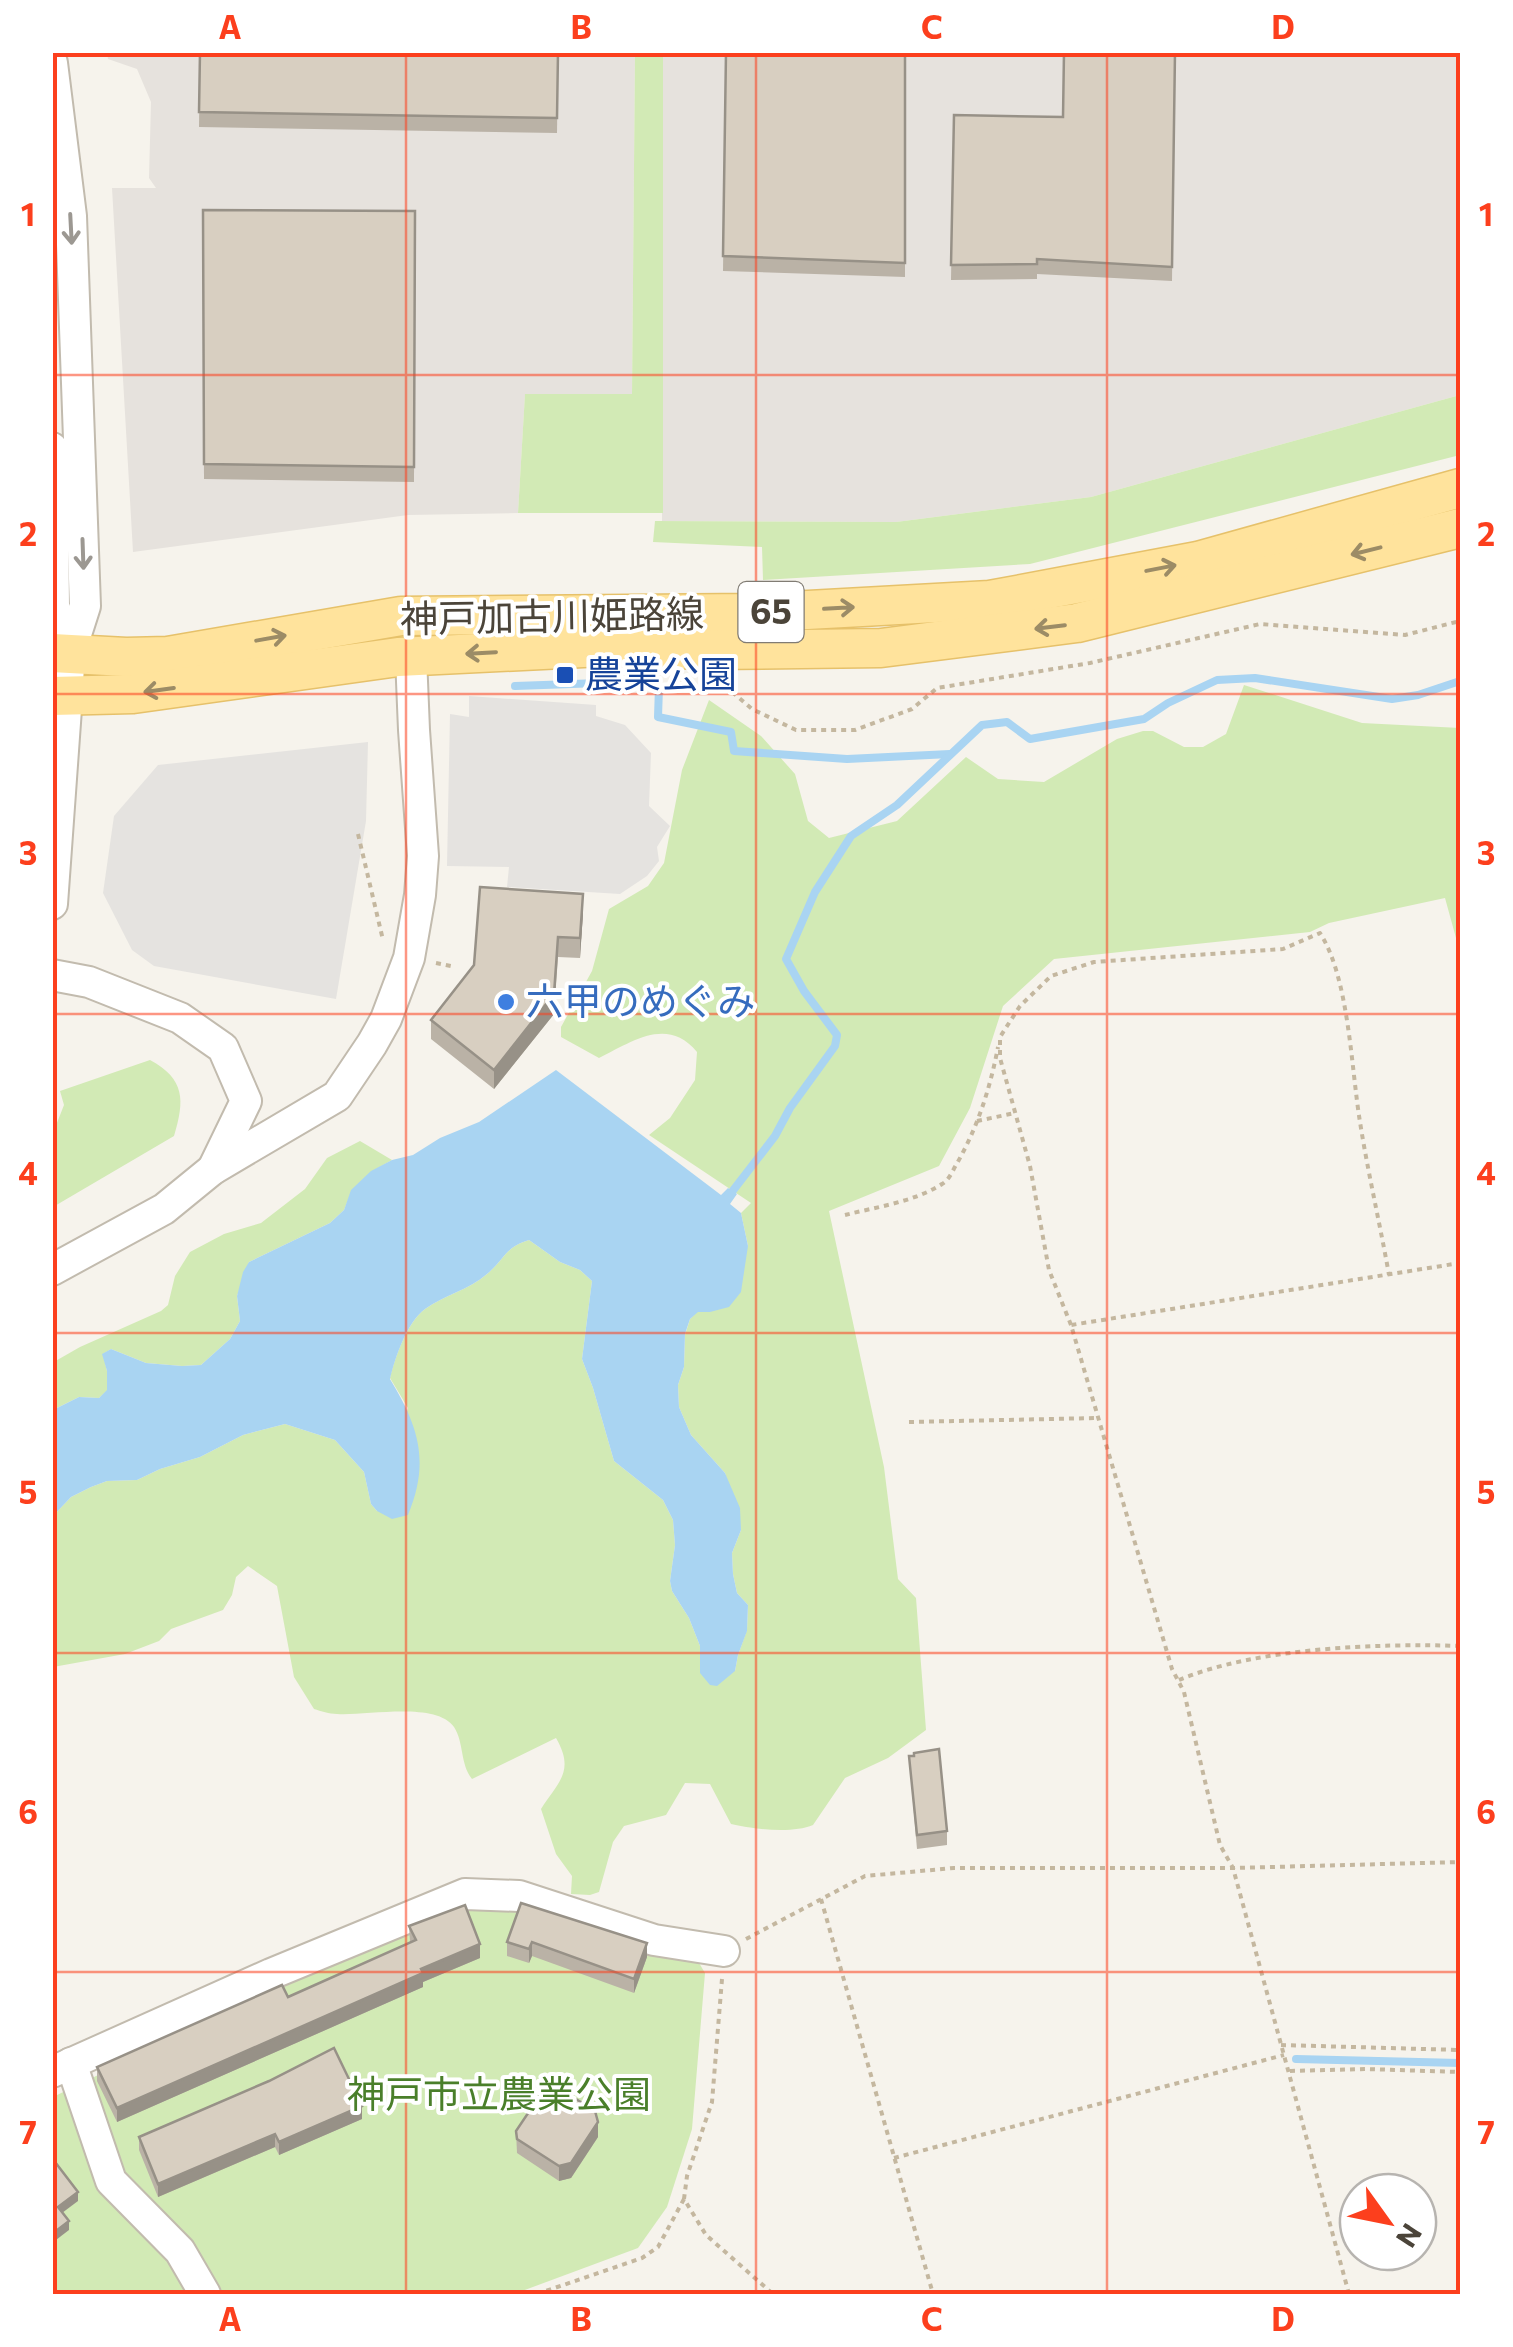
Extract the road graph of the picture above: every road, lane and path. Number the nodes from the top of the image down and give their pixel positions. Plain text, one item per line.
1 (52, 63) edge
2 (52, 448) edge
3 (1460, 488) edge
4 (1460, 528) edge
5 (1460, 621) edge
6 (712, 650) junction
7 (61, 653) edge
8 (411, 657) junction
9 (60, 696) edge
10 (52, 904) edge
11 (52, 975) edge
12 (1000, 1038) junction
13 (246, 1101) junction
14 (1015, 1113) junction
15 (977, 1121) junction
16 (290, 1123) junction
17 (213, 1169) junction
18 (845, 1215) dead end
19 (1460, 1262) edge
20 (52, 1270) edge
21 (1389, 1275) junction
22 (1071, 1326) junction
23 (1098, 1418) junction
24 (909, 1422) dead end
25 (1460, 1646) edge
26 (1178, 1681) junction
27 (1460, 1862) edge
28 (1233, 1868) junction
29 (822, 1899) junction
30 (724, 1951) junction
31 (1281, 2044) junction
32 (1460, 2050) edge
33 (1284, 2055) junction
34 (62, 2068) edge
35 (1288, 2070) junction
36 (1460, 2072) edge
37 (894, 2158) junction
38 (684, 2199) junction
39 (205, 2294) edge
40 (537, 2294) edge
41 (772, 2294) edge
42 (933, 2294) edge
43 (1349, 2294) edge

1 -> 7 street
2 - 7 street
7 -> 3 main road, 神戸加古川姫路線 / 65
4 -> 6 main road, 神戸加古川姫路線 / 65
5 - 6 path
6 -> 8 main road, 神戸加古川姫路線 / 65
7 - 9 street
8 -> 9 main road, 神戸加古川姫路線 / 65
8 - 16 street
9 - 10 street
11 - 13 street
12 - 14 path
12 - 15 path
12 - 21 path
13 - 16 street
13 - 17 street
14 - 15 path
14 - 22 path
15 - 18 path
16 - 17 street
17 - 20 street
19 - 21 path
21 - 22 path
22 - 23 path
23 - 24 path
23 - 26 path
25 - 26 path
26 - 28 path
27 - 28 path
28 - 29 path
28 - 31 path
29 - 30 path
29 - 37 path
30 - 34 street
30 - 38 path
31 - 32 path
31 - 33 path
33 - 35 path
33 - 37 path
34 - 39 street
35 - 36 path
35 - 43 path
37 - 42 path
38 - 40 path
38 - 41 path

